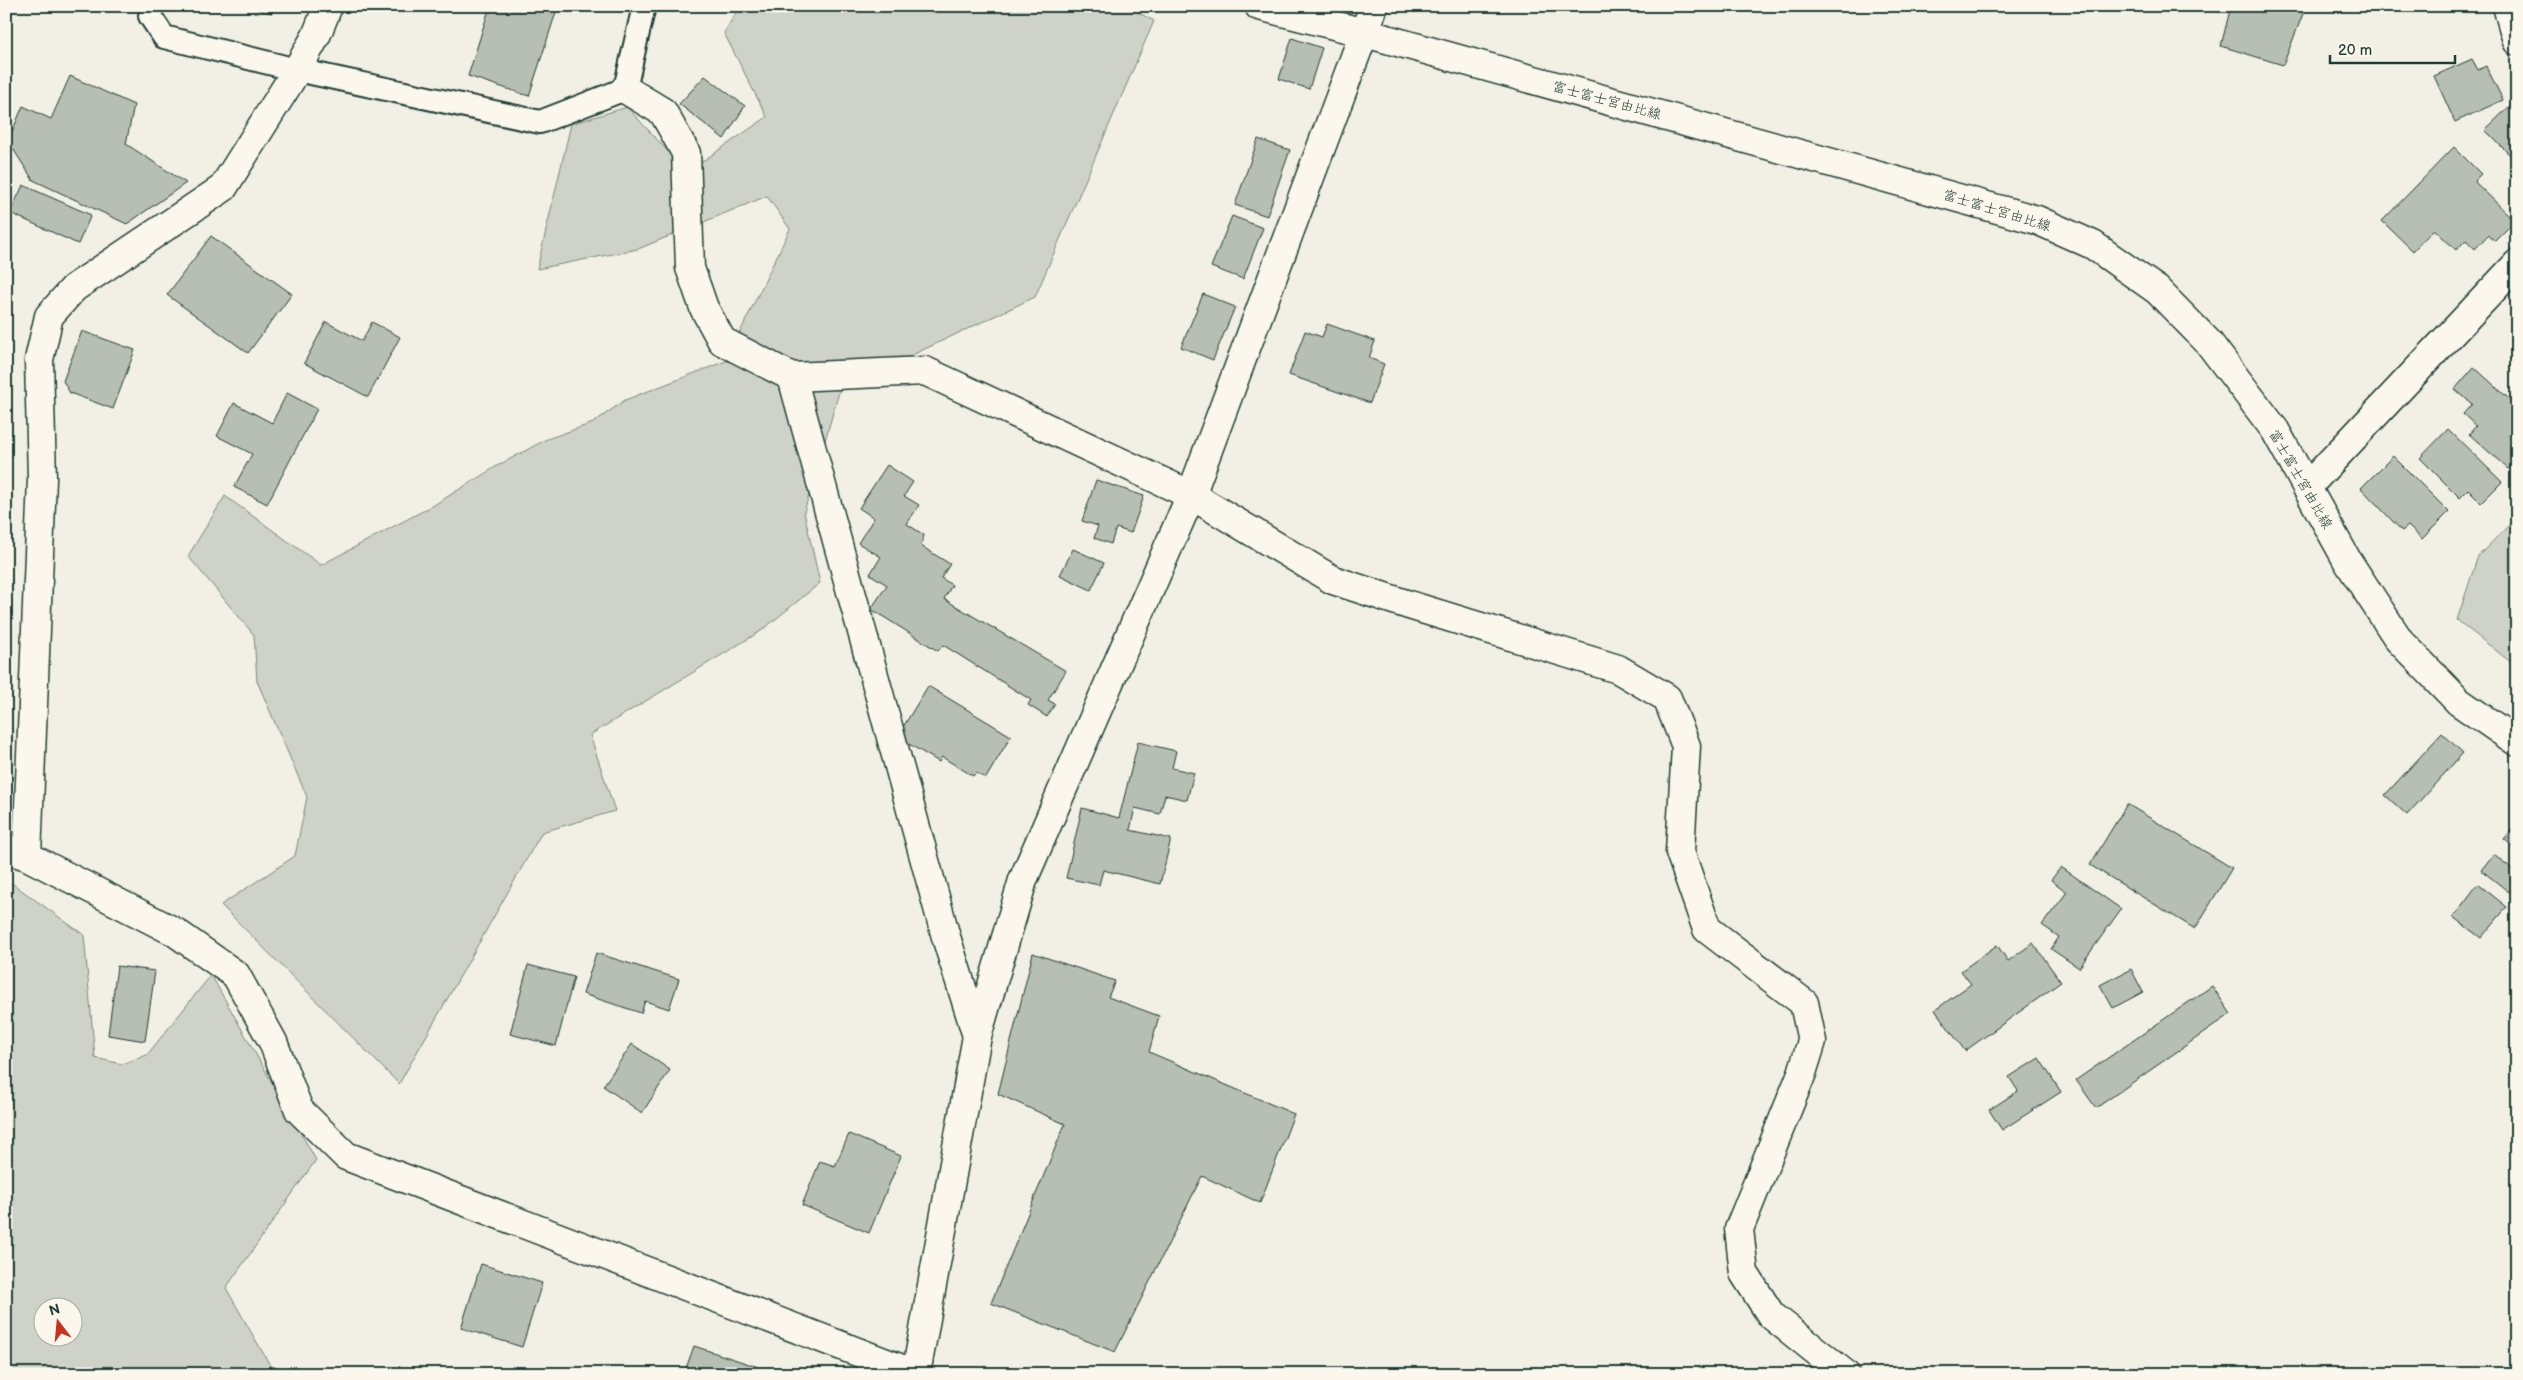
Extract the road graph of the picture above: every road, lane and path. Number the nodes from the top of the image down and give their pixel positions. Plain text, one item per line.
1 (152, 6) edge
2 (328, 6) edge
3 (644, 6) edge
4 (1260, 6) edge
5 (1374, 6) edge
6 (2507, 6) edge
7 (1365, 33) junction
8 (2517, 41) edge
9 (297, 70) junction
10 (625, 89) junction
11 (2517, 264) edge
12 (792, 377) junction
13 (2307, 487) junction
14 (1191, 495) junction
15 (2517, 742) edge
16 (16, 852) edge
17 (977, 1036) junction
18 (916, 1374) edge
19 (1845, 1374) edge

1 - 9 lane
2 - 9 street
3 - 10 lane
4 - 7 street, 富士富士宮由比線
5 - 7 street
6 - 8 street
7 - 13 street, 富士富士宮由比線
7 - 14 street
9 - 10 lane
9 - 16 street
10 - 12 street
11 - 13 street
12 - 14 street
12 - 17 street
13 - 15 street, 富士富士宮由比線
14 - 17 street
14 - 19 street
16 - 18 street
17 - 18 street

